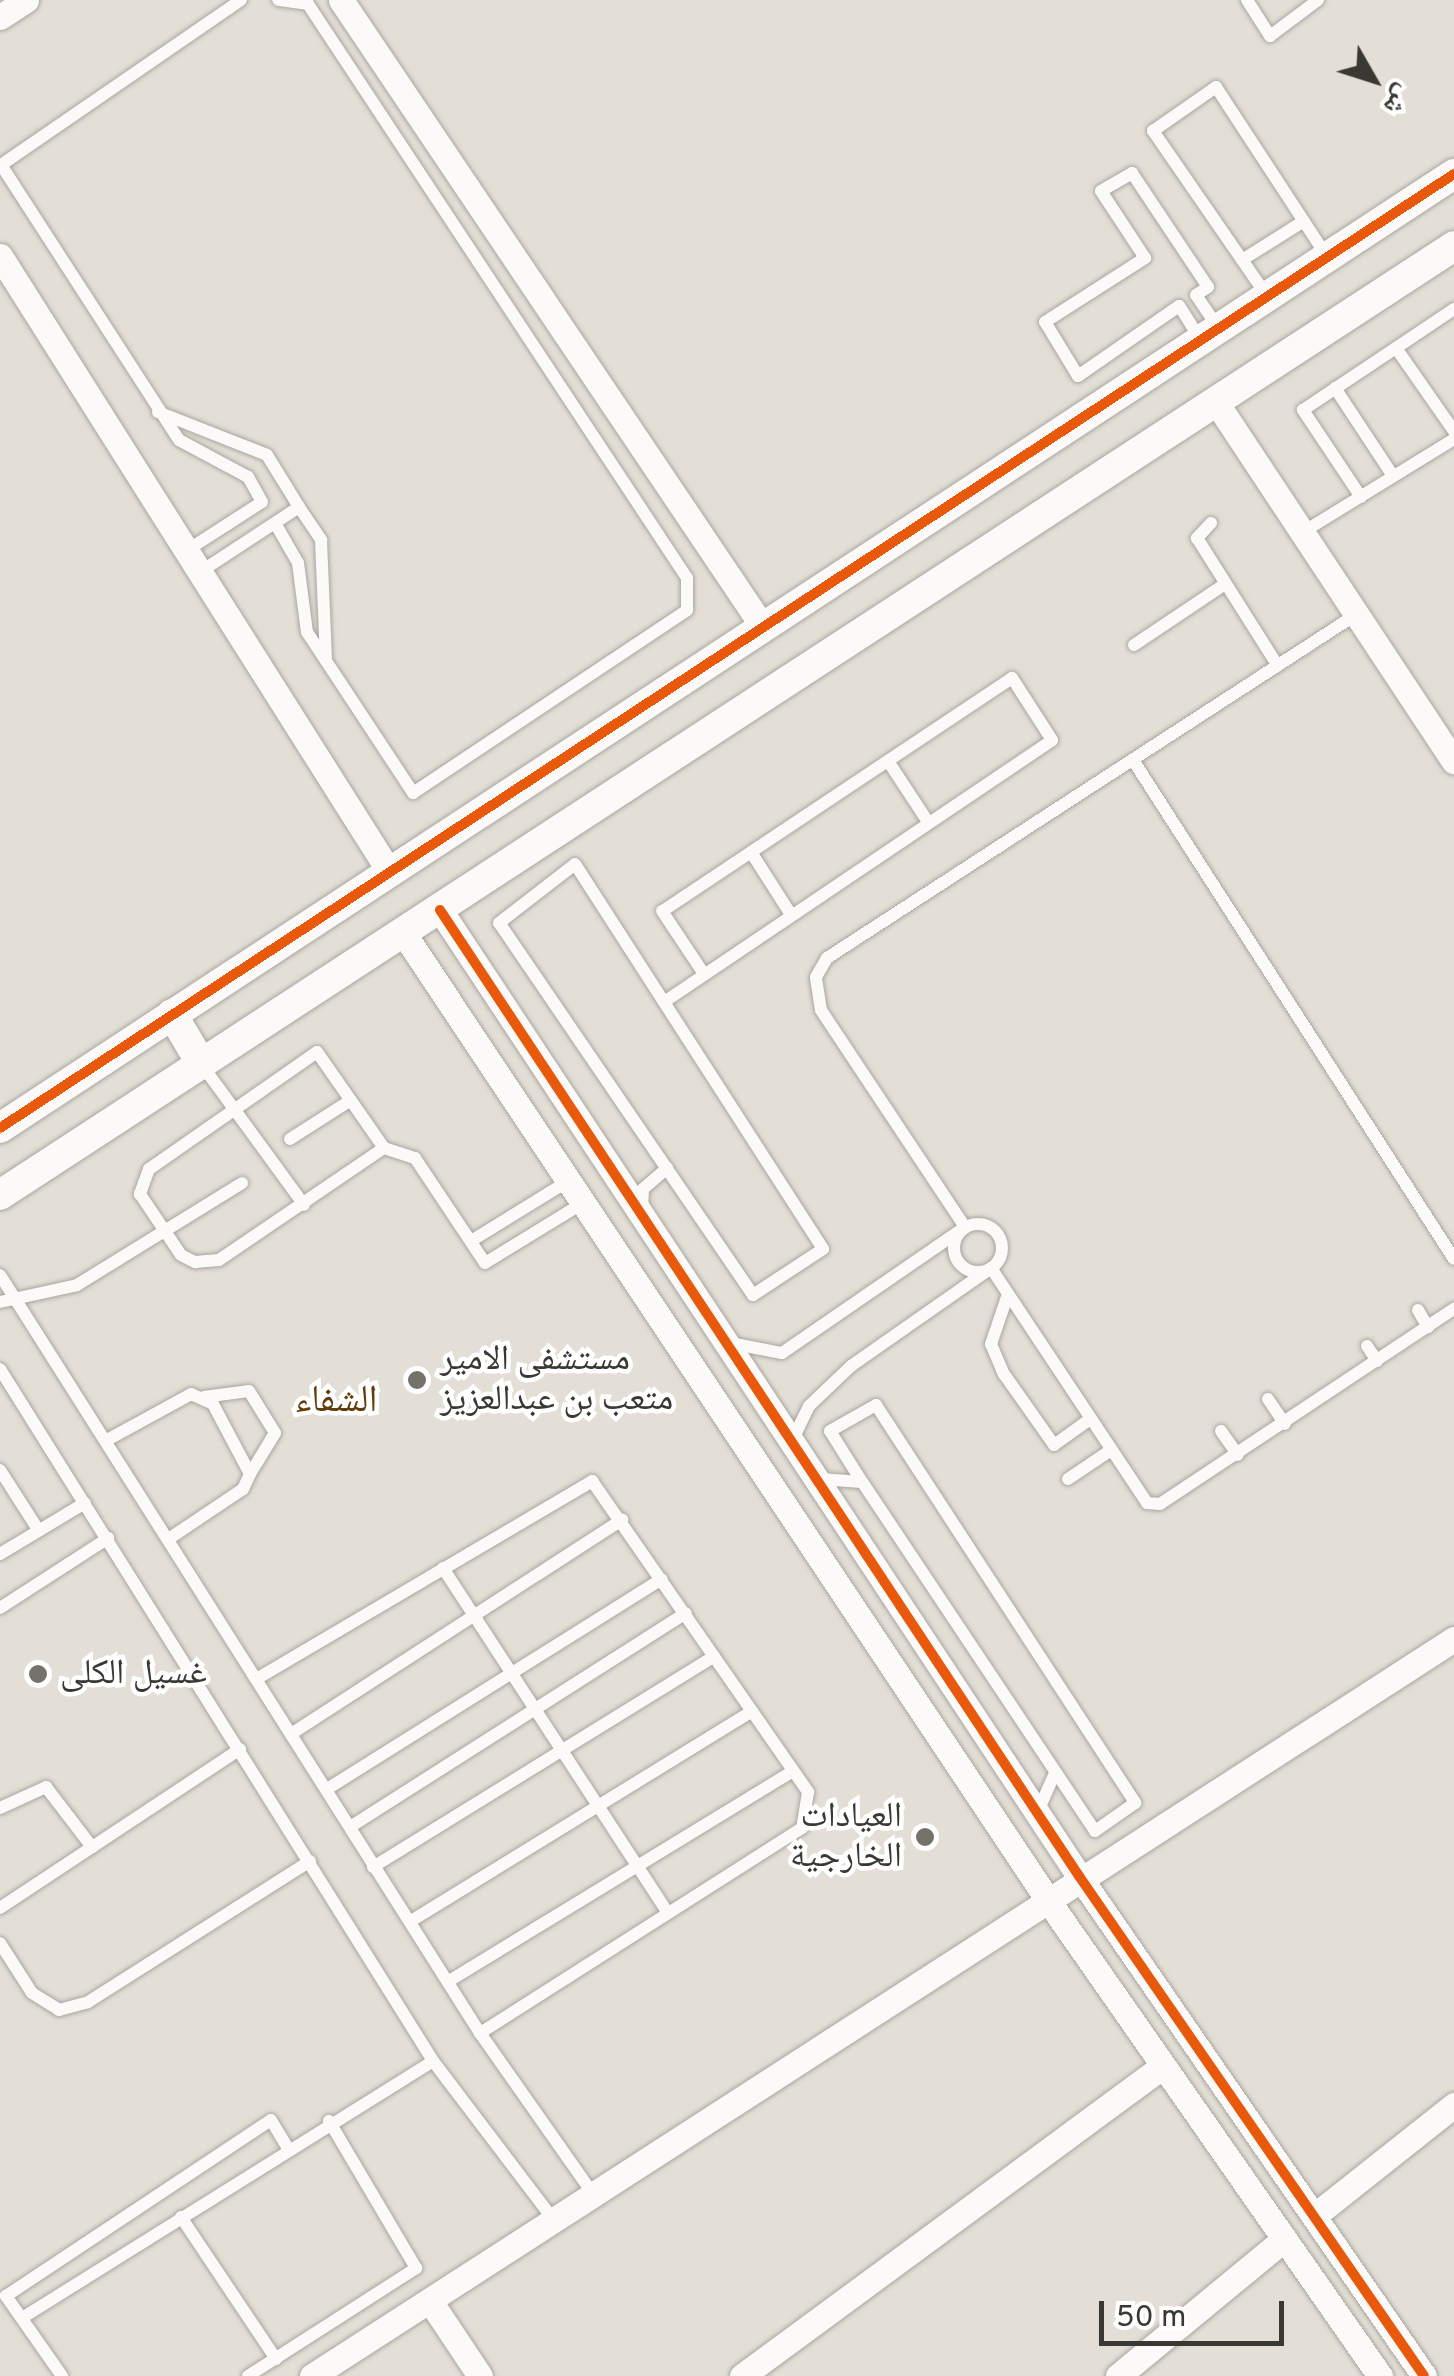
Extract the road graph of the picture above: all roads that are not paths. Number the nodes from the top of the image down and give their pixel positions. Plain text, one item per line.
1 (26, 0) edge
2 (241, 0) edge
3 (278, 0) edge
4 (341, 0) edge
5 (1247, 0) edge
6 (1318, 0) edge
7 (0, 17) edge
8 (1454, 174) edge
9 (1304, 221) junction
10 (1454, 246) edge
11 (0, 256) edge
12 (1328, 257) junction
13 (1242, 260) junction
14 (1268, 296) junction
15 (1454, 309) edge
16 (1209, 333) junction
17 (1396, 348) junction
18 (1335, 388) junction
19 (1216, 402) junction
20 (157, 412) junction
21 (1454, 431) edge
22 (1454, 439) edge
23 (1393, 476) junction
24 (287, 488) junction
25 (1361, 496) junction
26 (262, 502) junction
27 (299, 508) junction
28 (275, 523) junction
29 (1211, 523) dead end
30 (1303, 532) junction
31 (193, 562) junction
32 (1225, 584) junction
33 (1357, 614) junction
34 (762, 626) junction
35 (1134, 645) dead end
36 (326, 661) junction
37 (1278, 666) junction
38 (888, 760) junction
39 (1133, 760) junction
40 (1454, 761) edge
41 (928, 822) junction
42 (751, 852) junction
43 (388, 872) junction
44 (440, 910) junction
45 (790, 913) junction
46 (404, 934) junction
47 (704, 974) junction
48 (664, 1002) junction
49 (172, 1014) junction
50 (202, 1065) junction
51 (351, 1100) junction
52 (235, 1110) junction
53 (0, 1128) edge
54 (290, 1139) dead end
55 (384, 1148) junction
56 (610, 1168) junction
57 (666, 1168) junction
58 (242, 1183) dead end
59 (576, 1192) junction
60 (0, 1195) edge
61 (304, 1205) junction
62 (642, 1217) junction
63 (965, 1227) junction
64 (164, 1233) junction
65 (471, 1241) junction
66 (1454, 1259) edge
67 (991, 1268) junction
68 (0, 1275) edge
69 (16, 1294) junction
70 (1007, 1298) junction
71 (0, 1302) edge
72 (1454, 1309) edge
73 (1418, 1310) dead end
74 (1428, 1327) junction
75 (723, 1340) junction
76 (1367, 1346) dead end
77 (1377, 1362) junction
78 (0, 1370) edge
79 (204, 1397) junction
80 (1268, 1399) dead end
81 (1090, 1420) junction
82 (1285, 1424) junction
83 (1221, 1431) dead end
84 (107, 1440) junction
85 (792, 1442) junction
86 (1111, 1450) junction
87 (1238, 1455) junction
88 (0, 1470) edge
89 (250, 1474) junction
90 (820, 1480) junction
91 (1068, 1480) dead end
92 (862, 1482) junction
93 (85, 1503) junction
94 (622, 1520) junction
95 (39, 1531) junction
96 (108, 1538) junction
97 (170, 1538) junction
98 (0, 1554) edge
99 (444, 1568) junction
100 (662, 1578) junction
101 (0, 1608) edge
102 (686, 1613) junction
103 (473, 1614) junction
104 (1454, 1639) edge
105 (714, 1656) junction
106 (512, 1673) junction
107 (258, 1678) junction
108 (536, 1710) junction
109 (752, 1711) junction
110 (294, 1732) junction
111 (240, 1748) junction
112 (562, 1750) junction
113 (793, 1771) junction
114 (1056, 1773) junction
115 (327, 1789) junction
116 (598, 1805) junction
117 (0, 1808) edge
118 (1037, 1813) junction
119 (350, 1826) junction
120 (92, 1846) junction
121 (310, 1860) junction
122 (637, 1866) junction
123 (373, 1867) junction
124 (1079, 1876) junction
125 (1046, 1899) junction
126 (0, 1908) edge
127 (668, 1912) junction
128 (411, 1921) junction
129 (0, 1943) edge
130 (449, 1981) junction
131 (480, 2033) junction
132 (433, 2061) junction
133 (1163, 2066) junction
134 (1454, 2105) edge
135 (329, 2122) junction
136 (288, 2148) junction
137 (593, 2194) junction
138 (180, 2216) junction
139 (1314, 2216) junction
140 (553, 2220) junction
141 (1284, 2239) junction
142 (430, 2302) junction
143 (22, 2318) junction
144 (276, 2359) junction
145 (62, 2376) edge
146 (248, 2376) edge
147 (312, 2376) edge
148 (480, 2376) edge
149 (742, 2376) edge
150 (1118, 2376) edge
151 (1380, 2376) edge
152 (1424, 2376) edge

1 - 7 street
2 - 20 lane
3 - 36 lane
4 - 34 street
5 - 6 lane
8 - 12 street
9 - 12 lane
9 - 13 lane
9 - 13 lane
10 - 19 street
11 - 31 street
12 - 14 street
13 - 14 lane
14 - 16 street
15 - 17 lane
16 - 16 lane
16 - 34 street
17 - 18 lane
17 - 21 lane
18 - 23 lane
18 - 25 lane
19 - 30 street
19 - 44 street
20 - 24 lane
20 - 26 lane
22 - 23 lane
23 - 25 lane
24 - 26 lane
24 - 27 lane
25 - 30 lane
26 - 31 lane
27 - 28 lane
27 - 36 lane
28 - 31 lane
28 - 36 lane
29 - 32 lane
30 - 33 street
31 - 43 street
32 - 35 lane
32 - 37 lane
33 - 37 lane
33 - 40 street
34 - 43 street
37 - 39 lane
38 - 41 lane
38 - 41 lane
38 - 42 lane
39 - 63 lane
39 - 66 lane
41 - 45 lane
42 - 45 lane
42 - 47 lane
43 - 49 street
44 - 46 street
44 - 56 street
45 - 47 lane
46 - 50 street
46 - 59 street
47 - 48 lane
48 - 57 lane
48 - 57 lane
49 - 50 street
49 - 53 street
50 - 52 lane
50 - 60 street
51 - 52 lane
51 - 54 lane
51 - 55 lane
52 - 61 lane
52 - 64 lane
55 - 61 lane
55 - 65 lane
56 - 59 street
56 - 62 street
57 - 62 lane
58 - 64 lane
59 - 65 lane
59 - 65 lane
59 - 125 street
61 - 64 lane
62 - 75 street
63 - 67 lane
63 - 67 lane
63 - 75 lane
64 - 69 lane
67 - 70 lane
67 - 85 lane
68 - 69 lane
69 - 71 lane
69 - 84 lane
70 - 81 lane
70 - 81 lane
72 - 74 lane
73 - 74 lane
74 - 77 lane
75 - 85 street
76 - 77 lane
77 - 82 lane
78 - 93 lane
79 - 84 lane
79 - 89 lane
79 - 89 lane
80 - 82 lane
81 - 86 lane
82 - 87 lane
83 - 87 lane
84 - 97 lane
85 - 90 street
86 - 87 lane
86 - 91 lane
88 - 95 lane
89 - 97 lane
90 - 92 lane
90 - 118 street
92 - 114 lane
92 - 114 lane
93 - 95 lane
93 - 96 lane
94 - 99 lane
94 - 100 lane
94 - 103 lane
95 - 98 lane
96 - 101 lane
96 - 111 lane
97 - 107 lane
99 - 103 lane
99 - 107 lane
100 - 102 lane
100 - 106 lane
102 - 105 lane
102 - 108 lane
103 - 106 lane
103 - 110 lane
104 - 124 street
105 - 109 lane
105 - 112 lane
106 - 108 lane
106 - 115 lane
107 - 110 lane
108 - 112 lane
108 - 119 lane
109 - 113 lane
109 - 116 lane
110 - 115 lane
111 - 120 lane
111 - 121 lane
112 - 116 lane
112 - 123 lane
113 - 122 lane
113 - 127 lane
114 - 118 lane
115 - 119 lane
116 - 122 lane
116 - 128 lane
117 - 120 lane
118 - 124 street
119 - 123 lane
120 - 126 lane
121 - 129 lane
121 - 132 lane
122 - 127 lane
122 - 130 lane
123 - 128 lane
124 - 125 street
124 - 139 street
125 - 133 street
125 - 137 street
127 - 131 lane
128 - 130 lane
130 - 131 lane
131 - 137 lane
132 - 135 lane
132 - 140 lane
133 - 141 street
133 - 149 street
134 - 139 street
135 - 136 lane
135 - 144 lane
136 - 138 lane
136 - 143 lane
137 - 140 street
138 - 143 lane
138 - 144 lane
139 - 152 street
140 - 142 street
141 - 150 street
141 - 151 street
142 - 147 street
142 - 148 street
143 - 145 lane
144 - 146 lane

